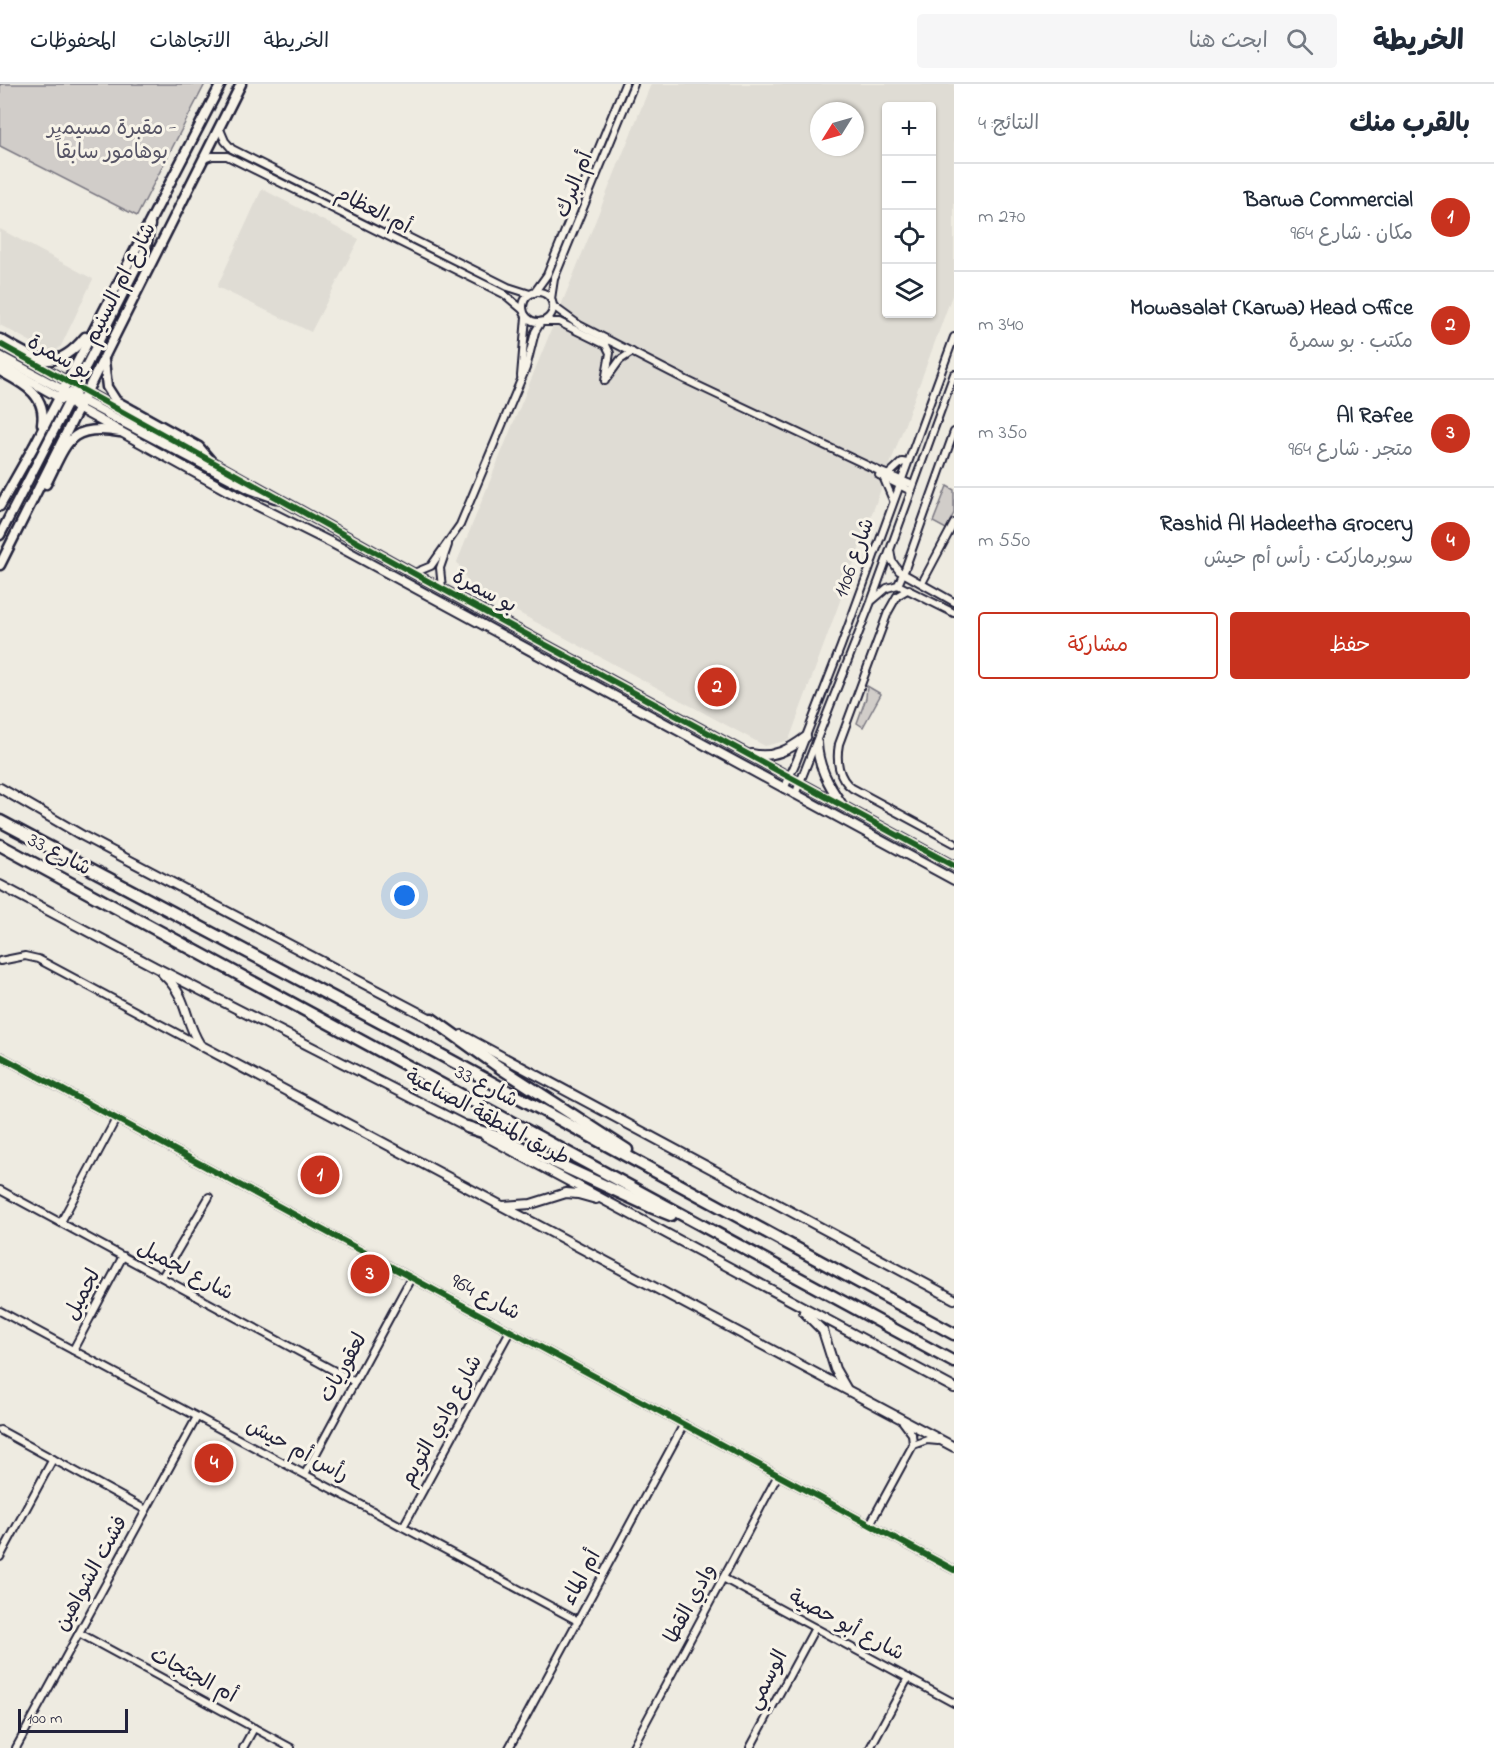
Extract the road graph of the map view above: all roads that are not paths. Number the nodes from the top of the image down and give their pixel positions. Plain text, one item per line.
1 (221, 84) edge
2 (241, 84) edge
3 (625, 84) edge
4 (634, 84) edge
5 (619, 97) junction
6 (627, 100) junction
7 (219, 127) junction
8 (204, 159) junction
9 (152, 217) junction
10 (411, 238) junction
11 (407, 247) junction
12 (532, 293) junction
13 (552, 302) junction
14 (525, 314) junction
15 (98, 320) junction
16 (542, 322) junction
17 (954, 337) edge
18 (0, 339) edge
19 (0, 344) edge
20 (632, 352) junction
21 (0, 356) edge
22 (105, 356) junction
23 (0, 364) edge
24 (0, 371) edge
25 (954, 374) edge
26 (521, 376) junction
27 (67, 381) junction
28 (73, 396) junction
29 (120, 432) junction
30 (954, 432) edge
31 (34, 446) junction
32 (210, 460) junction
33 (907, 463) junction
34 (886, 476) junction
35 (899, 483) junction
36 (912, 488) junction
37 (275, 498) junction
38 (893, 500) junction
39 (31, 503) junction
40 (0, 506) edge
41 (954, 523) edge
42 (0, 535) edge
43 (450, 542) junction
44 (890, 549) junction
45 (0, 565) edge
46 (413, 573) junction
47 (904, 573) junction
48 (922, 582) junction
49 (898, 585) junction
50 (442, 588) junction
51 (909, 589) junction
52 (871, 602) junction
53 (954, 602) edge
54 (954, 612) edge
55 (806, 737) junction
56 (817, 743) junction
57 (746, 753) junction
58 (790, 777) junction
59 (801, 783) junction
60 (0, 788) edge
61 (784, 789) junction
62 (795, 795) junction
63 (841, 805) junction
64 (0, 821) edge
65 (954, 843) edge
66 (0, 845) edge
67 (954, 866) edge
68 (954, 880) edge
69 (0, 885) edge
70 (0, 961) edge
71 (155, 967) junction
72 (432, 1019) junction
73 (200, 1045) junction
74 (0, 1056) edge
75 (116, 1119) junction
76 (467, 1127) junction
77 (666, 1178) junction
78 (0, 1190) edge
79 (209, 1197) dead end
80 (499, 1205) junction
81 (619, 1207) junction
82 (692, 1220) junction
83 (61, 1222) junction
84 (123, 1256) junction
85 (162, 1277) junction
86 (411, 1278) junction
87 (783, 1296) junction
88 (954, 1299) edge
89 (0, 1311) edge
90 (510, 1331) junction
91 (954, 1334) edge
92 (73, 1350) junction
93 (954, 1362) edge
94 (355, 1382) junction
95 (954, 1388) edge
96 (847, 1390) junction
97 (197, 1416) junction
98 (896, 1416) junction
99 (684, 1424) junction
100 (0, 1430) edge
101 (944, 1442) junction
102 (913, 1445) junction
103 (954, 1447) edge
104 (53, 1459) junction
105 (305, 1474) junction
106 (778, 1475) junction
107 (146, 1510) junction
108 (870, 1524) junction
109 (403, 1527) junction
110 (1, 1552) edge
111 (954, 1570) edge
112 (723, 1578) junction
113 (578, 1620) junction
114 (815, 1628) junction
115 (79, 1633) junction
116 (908, 1678) junction
117 (954, 1703) edge
118 (254, 1728) junction
119 (510, 1746) edge
120 (16, 1748) edge
121 (243, 1748) edge
122 (291, 1748) edge
123 (518, 1748) edge
124 (632, 1748) edge
125 (750, 1748) edge
126 (870, 1748) edge

1 - 9 main road, شارع ام السنيم
2 - 7 main road, شارع ام السنيم
3 - 5 street, أم البرك
4 - 6 street, أم البرك
5 - 6 street
5 - 12 street, أم البرك
6 - 13 street, أم البرك
7 - 8 main road, شارع ام السنيم
7 - 10 street, أم العظام
8 - 11 street, أم العظام
8 - 22 main road, شارع ام السنيم
9 - 15 main road, شارع ام السنيم
9 - 28 main road
10 - 11 street
10 - 12 street, أم العظام
11 - 14 street, أم العظام
12 - 13 street
12 - 14 street
13 - 16 street
13 - 20 street
14 - 16 street
14 - 26 street
15 - 18 main road
15 - 27 main road, شارع ام السنيم
16 - 20 street
16 - 26 street
17 - 33 street, شارع 1106
19 - 27 street, بو سمرة
20 - 34 street
21 - 28 main road
22 - 28 main road, شارع ام السنيم
22 - 32 main road
23 - 28 street, بو سمرة
24 - 31 main road
25 - 36 street, شارع 1106
26 - 43 street
27 - 28 main road
28 - 29 street, بو سمرة
28 - 31 main road, شارع ام السنيم
28 - 32 street, بو سمرة
28 - 37 main road
28 - 39 main road, شارع ام السنيم
28 - 42 main road
29 - 39 main road
29 - 61 street, بو سمرة
30 - 47 street
31 - 40 main road, شارع ام السنيم
32 - 37 street, بو سمرة
33 - 34 street
33 - 35 street, شارع 1106
34 - 35 street
34 - 38 street
35 - 36 street
35 - 38 street, شارع 1106
36 - 44 street, شارع 1106
37 - 46 street, بو سمرة
38 - 55 street, شارع 1106
39 - 45 main road, شارع ام السنيم
41 - 48 street
43 - 46 street
43 - 50 street
44 - 47 street
44 - 52 street, شارع 1106
46 - 50 street, بو سمرة
47 - 48 street
47 - 49 street
48 - 53 street
49 - 51 street
49 - 52 street
50 - 57 street, بو سمرة
51 - 54 street
51 - 65 street
52 - 56 street, شارع 1106
55 - 57 street
55 - 58 street, شارع 1106
56 - 59 street, شارع 1106
56 - 63 street
57 - 58 street, بو سمرة
58 - 59 street, بو سمرة
58 - 61 street, شارع 1106
59 - 62 street, شارع 1106
59 - 63 street, بو سمرة
60 - 72 street, شارع 33
61 - 62 street, بو سمرة
62 - 68 street, بو سمرة
63 - 67 street, بو سمرة
64 - 77 highway, شارع 33
66 - 82 highway, شارع 33
69 - 71 street, طريق المنطقة الصناعية
70 - 73 street
71 - 73 street
71 - 76 street, طريق المنطقة الصناعية
72 - 77 highway
72 - 88 street
73 - 80 street
74 - 75 street, شارع 964
75 - 83 street
75 - 86 street, شارع 964
76 - 81 street, طريق المنطقة الصناعية
76 - 82 highway
77 - 91 highway, شارع 33
78 - 83 street, شارع لجميل
79 - 85 street
80 - 81 street
80 - 96 street
81 - 87 street, طريق المنطقة الصناعية
82 - 93 highway, شارع 33
83 - 84 street, شارع لجميل
84 - 85 street, شارع لجميل
84 - 92 street, لجميل
85 - 94 street, شارع لجميل
86 - 90 street, شارع 964
86 - 94 street, لعقوريات
87 - 95 street, طريق المنطقة الصناعية
87 - 96 street
89 - 92 street, رأس أم حيش
90 - 99 street, شارع 964
90 - 109 street, شارع وادي التويم
92 - 97 street, رأس أم حيش
94 - 105 street, لعقوريات
96 - 98 street
97 - 105 street, رأس أم حيش
97 - 107 street, فشت الشواهين
98 - 101 street
98 - 102 street
99 - 106 street, شارع 964
99 - 113 street, أم الماء
100 - 104 street
101 - 102 street
101 - 103 street
102 - 108 street
104 - 107 street
104 - 110 street
105 - 109 street, رأس أم حيش
106 - 108 street, شارع 964
106 - 112 street, وادي القطا
107 - 115 street, فشت الشواهين
108 - 111 street, شارع 964
109 - 113 street, رأس أم حيش
112 - 114 street, شارع أبو حصية
112 - 124 street, وادي القطا
113 - 119 street, أم الماء
114 - 116 street, شارع أبو حصية
114 - 125 street, الوسمي
115 - 118 street, أم الجثجاث
115 - 120 street, فشت الشواهين
116 - 117 street, شارع أبو حصية
116 - 126 street
118 - 121 street
118 - 122 street, أم الجثجاث
119 - 123 street

